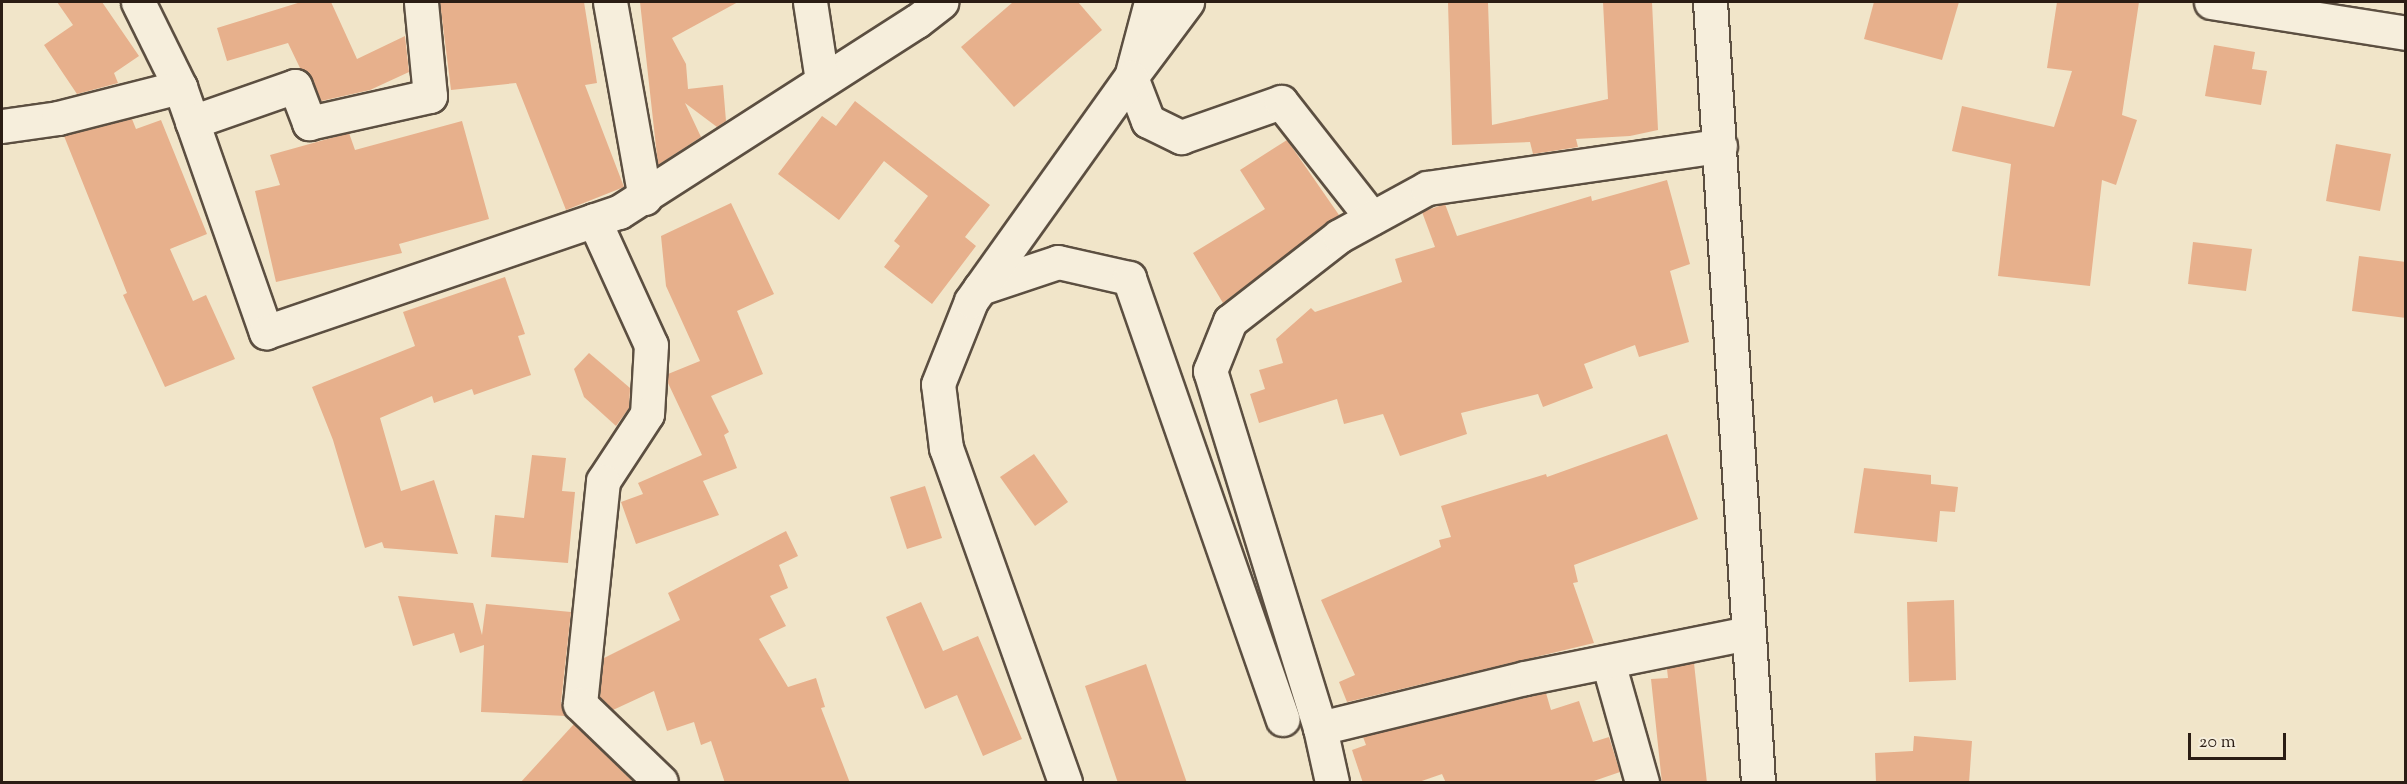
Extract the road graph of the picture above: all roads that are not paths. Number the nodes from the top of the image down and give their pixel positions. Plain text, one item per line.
1 (138, 2) edge
2 (421, 2) edge
3 (610, 2) edge
4 (810, 2) edge
5 (941, 2) edge
6 (1151, 2) edge
7 (1187, 2) edge
8 (1710, 2) edge
9 (2211, 2) edge
10 (2406, 33) edge
11 (1131, 77) junction
12 (822, 80) junction
13 (180, 87) junction
14 (192, 122) junction
15 (2, 126) edge
16 (1720, 146) junction
17 (645, 198) junction
18 (1372, 218) junction
19 (594, 220) junction
20 (980, 288) junction
21 (1749, 633) junction
22 (1608, 662) junction
23 (1283, 719) dead end
24 (1320, 728) junction
25 (661, 783) edge
26 (1065, 783) edge
27 (1332, 783) edge
28 (1641, 783) edge
29 (1758, 783) edge

1 - 13 street
2 - 14 street
3 - 17 street
4 - 12 street
5 - 12 street
6 - 11 street
7 - 11 street
8 - 16 street
9 - 10 street
11 - 18 street
11 - 20 street
12 - 17 street
13 - 14 street
13 - 15 street
14 - 19 street
16 - 18 street
16 - 21 street
17 - 19 street
18 - 24 street
19 - 25 street
20 - 23 street
20 - 26 street
21 - 22 street
21 - 29 street
22 - 24 street
22 - 28 street
24 - 27 street

